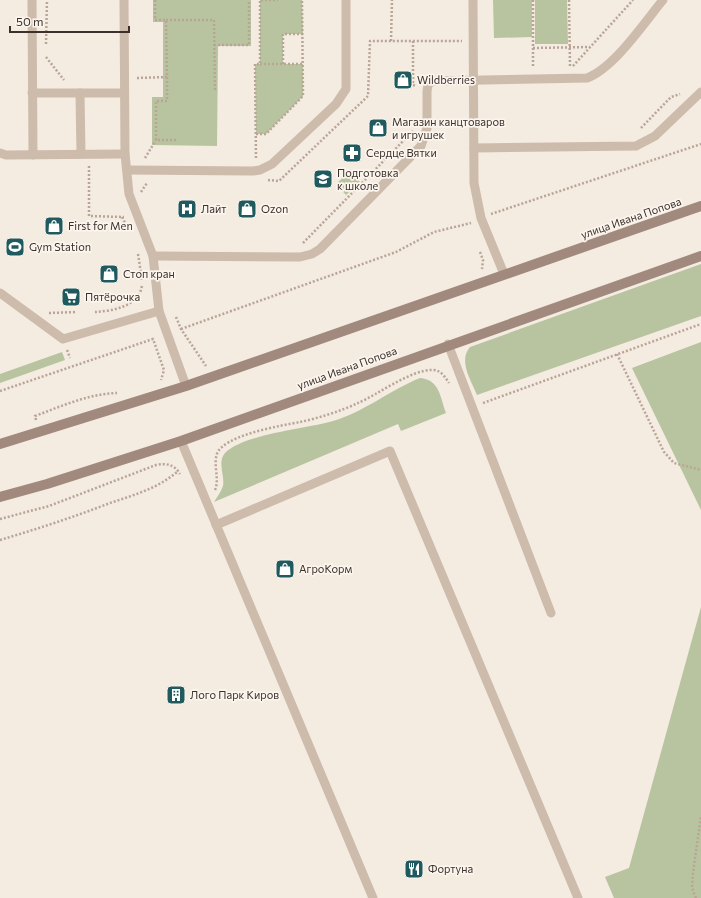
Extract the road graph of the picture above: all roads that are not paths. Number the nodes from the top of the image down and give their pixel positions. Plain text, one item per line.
1 (32, 0) edge
2 (124, 0) edge
3 (346, 0) edge
4 (473, 0) edge
5 (663, 0) edge
6 (474, 80) junction
7 (701, 92) edge
8 (32, 93) junction
9 (80, 93) junction
10 (124, 93) junction
11 (474, 148) junction
12 (0, 153) edge
13 (85, 154) junction
14 (125, 154) junction
15 (33, 155) junction
16 (126, 170) junction
17 (701, 206) edge
18 (153, 256) junction
19 (701, 256) edge
20 (504, 274) junction
21 (0, 292) edge
22 (159, 311) junction
23 (448, 344) junction
24 (186, 386) junction
25 (181, 441) junction
26 (0, 444) edge
27 (0, 497) edge
28 (216, 525) junction
29 (551, 613) dead end
30 (373, 898) edge
31 (578, 898) edge

1 - 8 lane
2 - 10 lane
3 - 16 lane
4 - 6 lane
5 - 6 lane
6 - 11 lane
6 - 18 lane
7 - 11 lane
8 - 9 lane
8 - 15 lane
9 - 10 lane
9 - 13 lane
10 - 14 lane
11 - 20 lane
12 - 15 lane
13 - 14 lane
13 - 15 lane
14 - 16 lane
16 - 18 lane
17 - 20 main road, улица Ивана Попова
18 - 22 lane
19 - 23 main road, улица Ивана Попова
20 - 24 main road, улица Ивана Попова
21 - 22 lane
22 - 24 lane
23 - 25 main road, улица Ивана Попова
23 - 29 lane
24 - 26 main road, улица Ивана Попова
25 - 27 main road, улица Ивана Попова
25 - 28 lane
28 - 30 lane
28 - 31 lane

